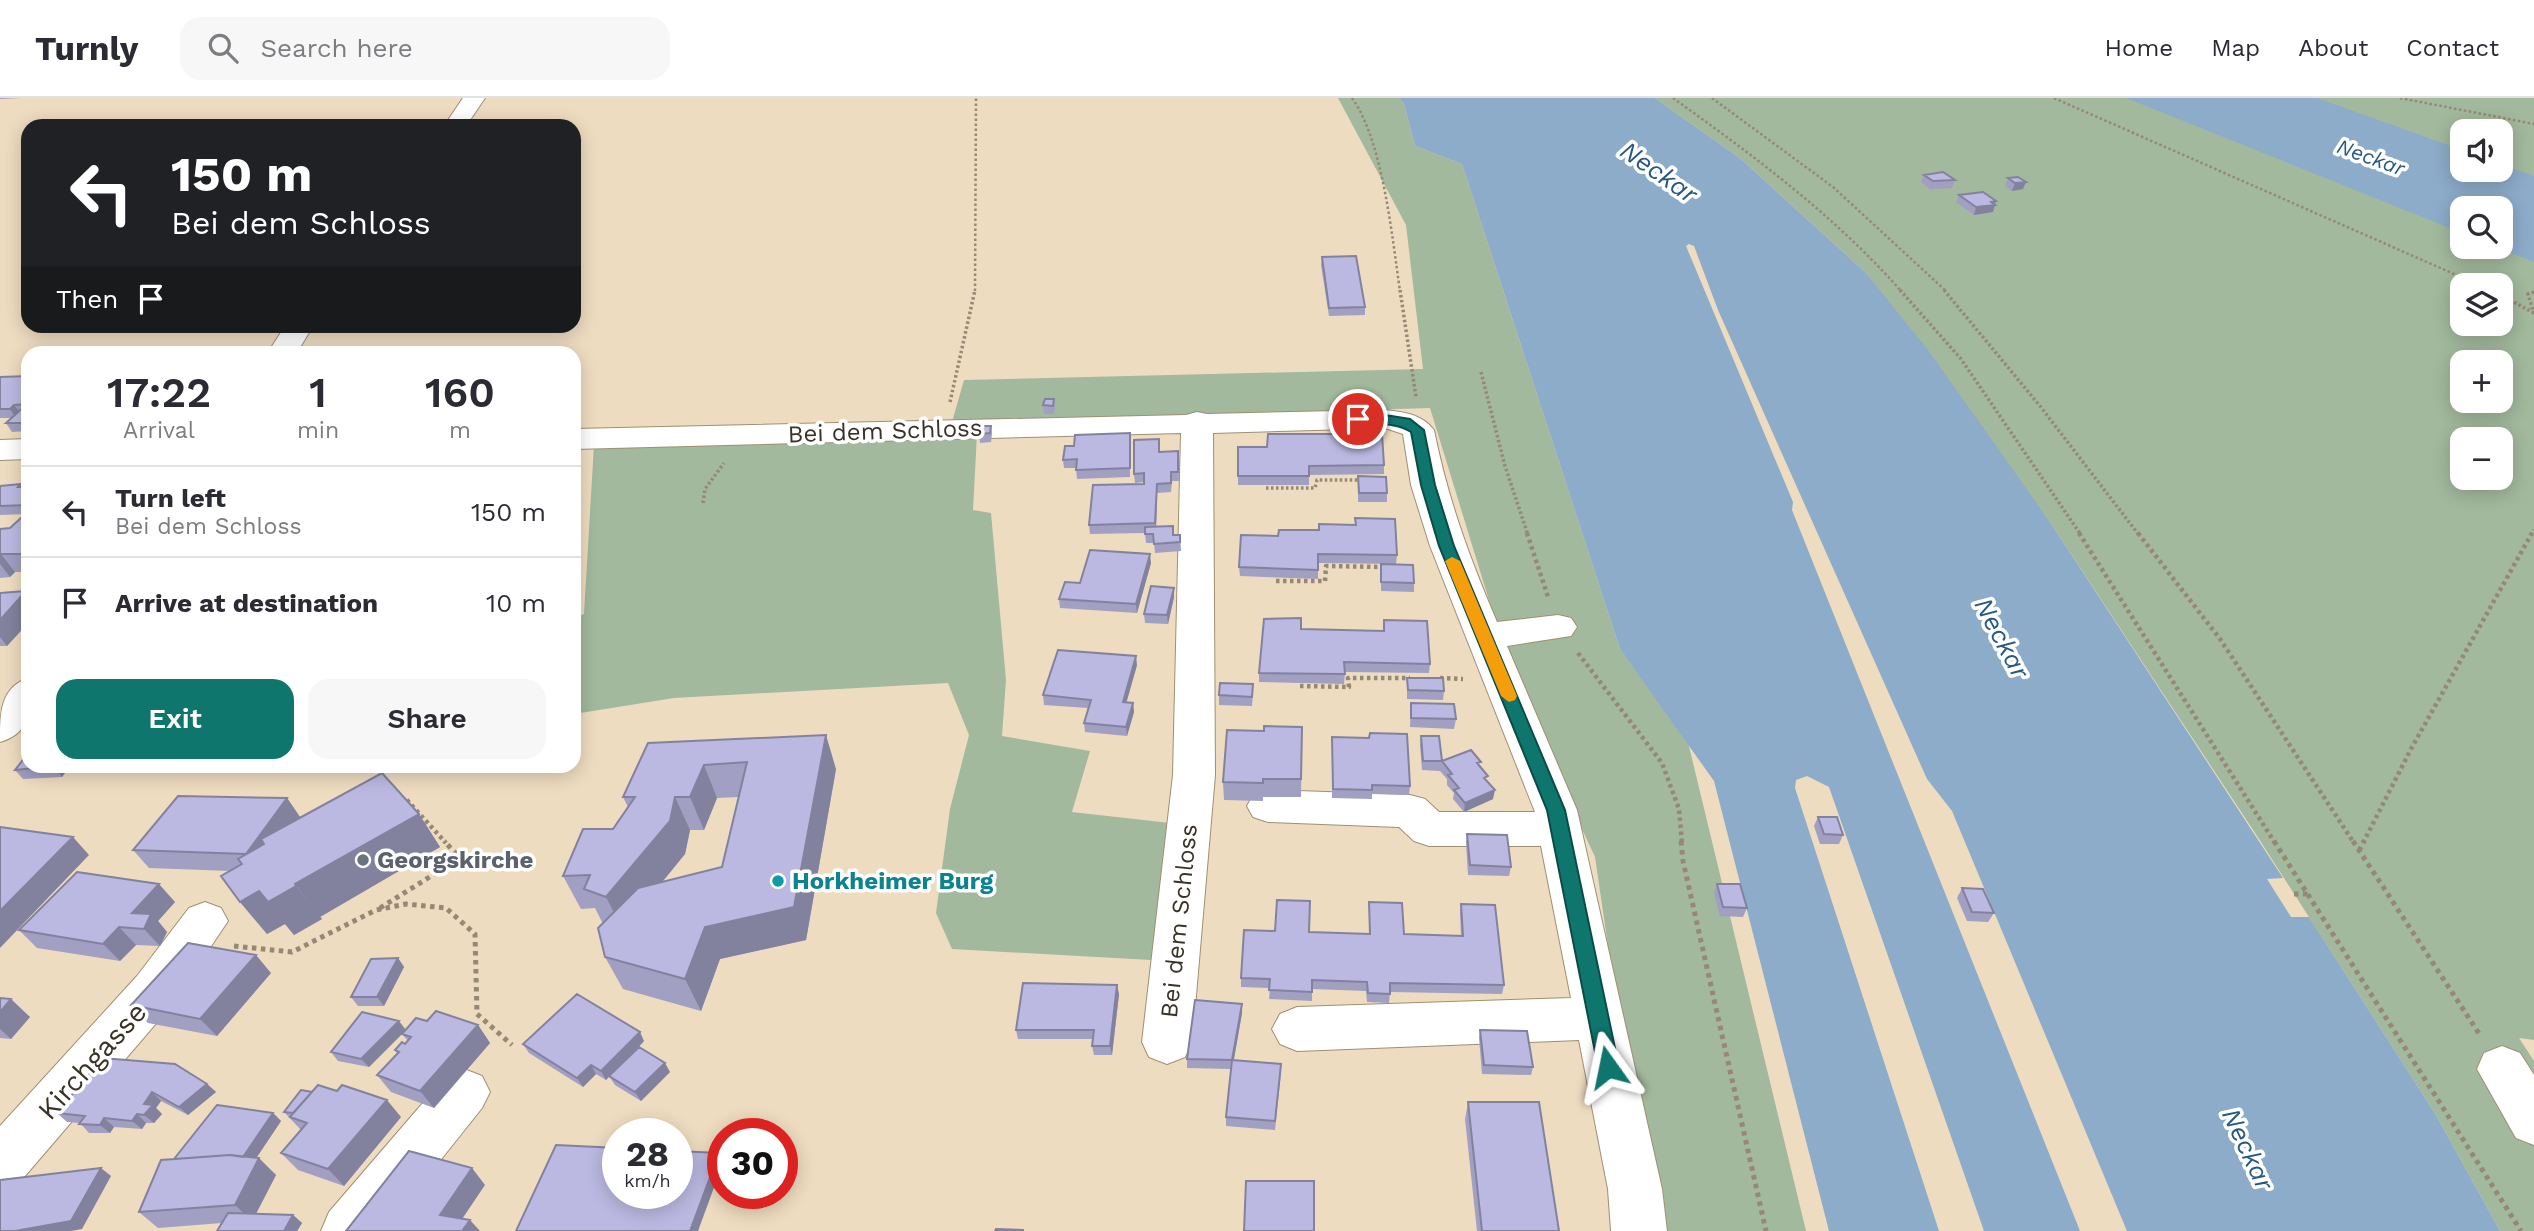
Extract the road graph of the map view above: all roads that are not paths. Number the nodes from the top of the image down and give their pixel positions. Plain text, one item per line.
1 (474, 98) edge
2 (460, 119) edge
3 (1197, 421) junction
4 (581, 439) edge
5 (21, 449) edge
6 (0, 450) edge
7 (1558, 627) dead end
8 (1484, 636) junction
9 (21, 701) edge
10 (0, 728) edge
11 (1268, 806) dead end
12 (1559, 829) junction
13 (215, 932) road end
14 (1598, 1018) junction
15 (1297, 1029) dead end
16 (1167, 1042) dead end
17 (2502, 1069) road end
18 (464, 1092) dead end
19 (2534, 1121) edge
20 (0, 1165) edge
21 (349, 1231) edge
22 (1639, 1231) edge

1 - 2 street
3 - 4 street, Bei dem Schloss
3 - 8 street, Bei dem Schloss
3 - 16 street, Bei dem Schloss
5 - 6 street
7 - 8 street
8 - 12 street
9 - 10 street
11 - 12 street
12 - 14 street
13 - 20 street, Kirchgasse
14 - 15 street
14 - 22 street
17 - 19 street
18 - 21 street

